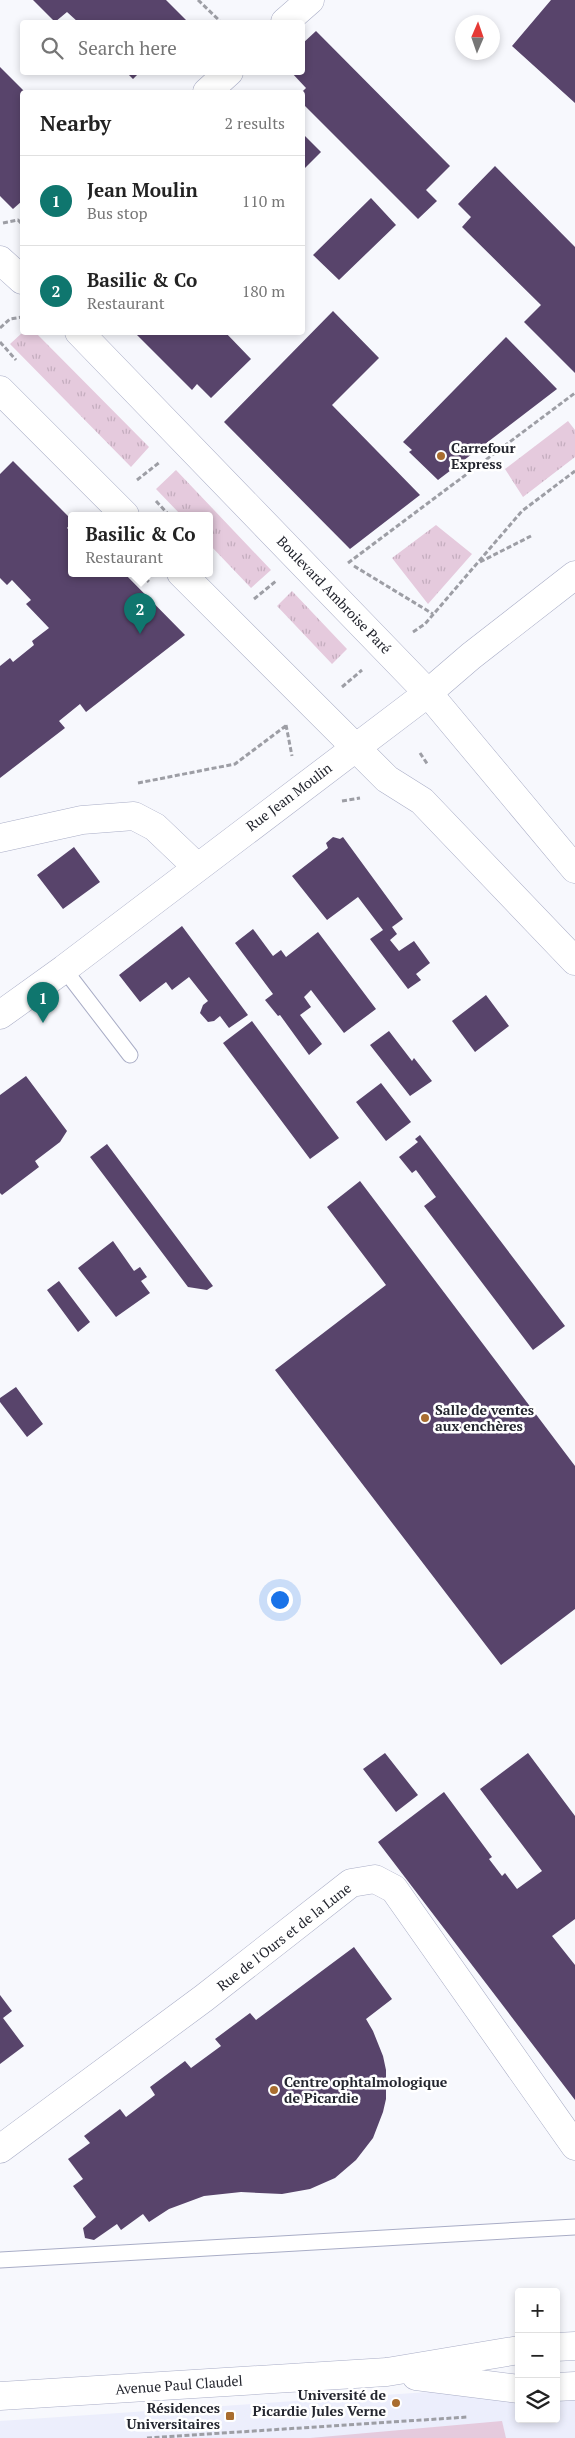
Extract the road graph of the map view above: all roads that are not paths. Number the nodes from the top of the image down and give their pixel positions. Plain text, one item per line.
1 (310, 0) edge
2 (287, 20) edge
3 (227, 75) edge
4 (209, 90) edge
5 (82, 335) edge
6 (0, 390) edge
7 (122, 512) edge
8 (575, 575) edge
9 (186, 577) edge
10 (428, 693) junction
11 (356, 747) junction
12 (0, 838) edge
13 (197, 867) junction
14 (575, 869) edge
15 (575, 961) edge
16 (64, 969) junction
17 (0, 1015) edge
18 (130, 1055) dead end
19 (575, 2146) edge
20 (0, 2150) edge
21 (575, 2227) edge
22 (0, 2260) edge
23 (575, 2346) edge
24 (560, 2347) edge
25 (515, 2351) edge
26 (387, 2372) junction
27 (575, 2386) edge
28 (515, 2388) edge
29 (560, 2388) edge
30 (0, 2396) edge

1 - 2 street
3 - 4 street
5 - 10 street, Boulevard Ambroise Paré
6 - 7 street
8 - 10 street, Rue Jean Moulin
9 - 11 street
10 - 11 street, Rue Jean Moulin
10 - 14 street, Boulevard Ambroise Paré
11 - 13 street, Rue Jean Moulin
11 - 15 street
12 - 13 street
13 - 16 street, Rue Jean Moulin
16 - 17 street, Rue Jean Moulin
16 - 18 lane
19 - 20 street, Rue de l'Ours et de la Lune
21 - 22 lane
23 - 24 street
25 - 26 street, Avenue Paul Claudel
26 - 28 street, Avenue Paul Claudel
26 - 30 street, Avenue Paul Claudel
27 - 29 street

